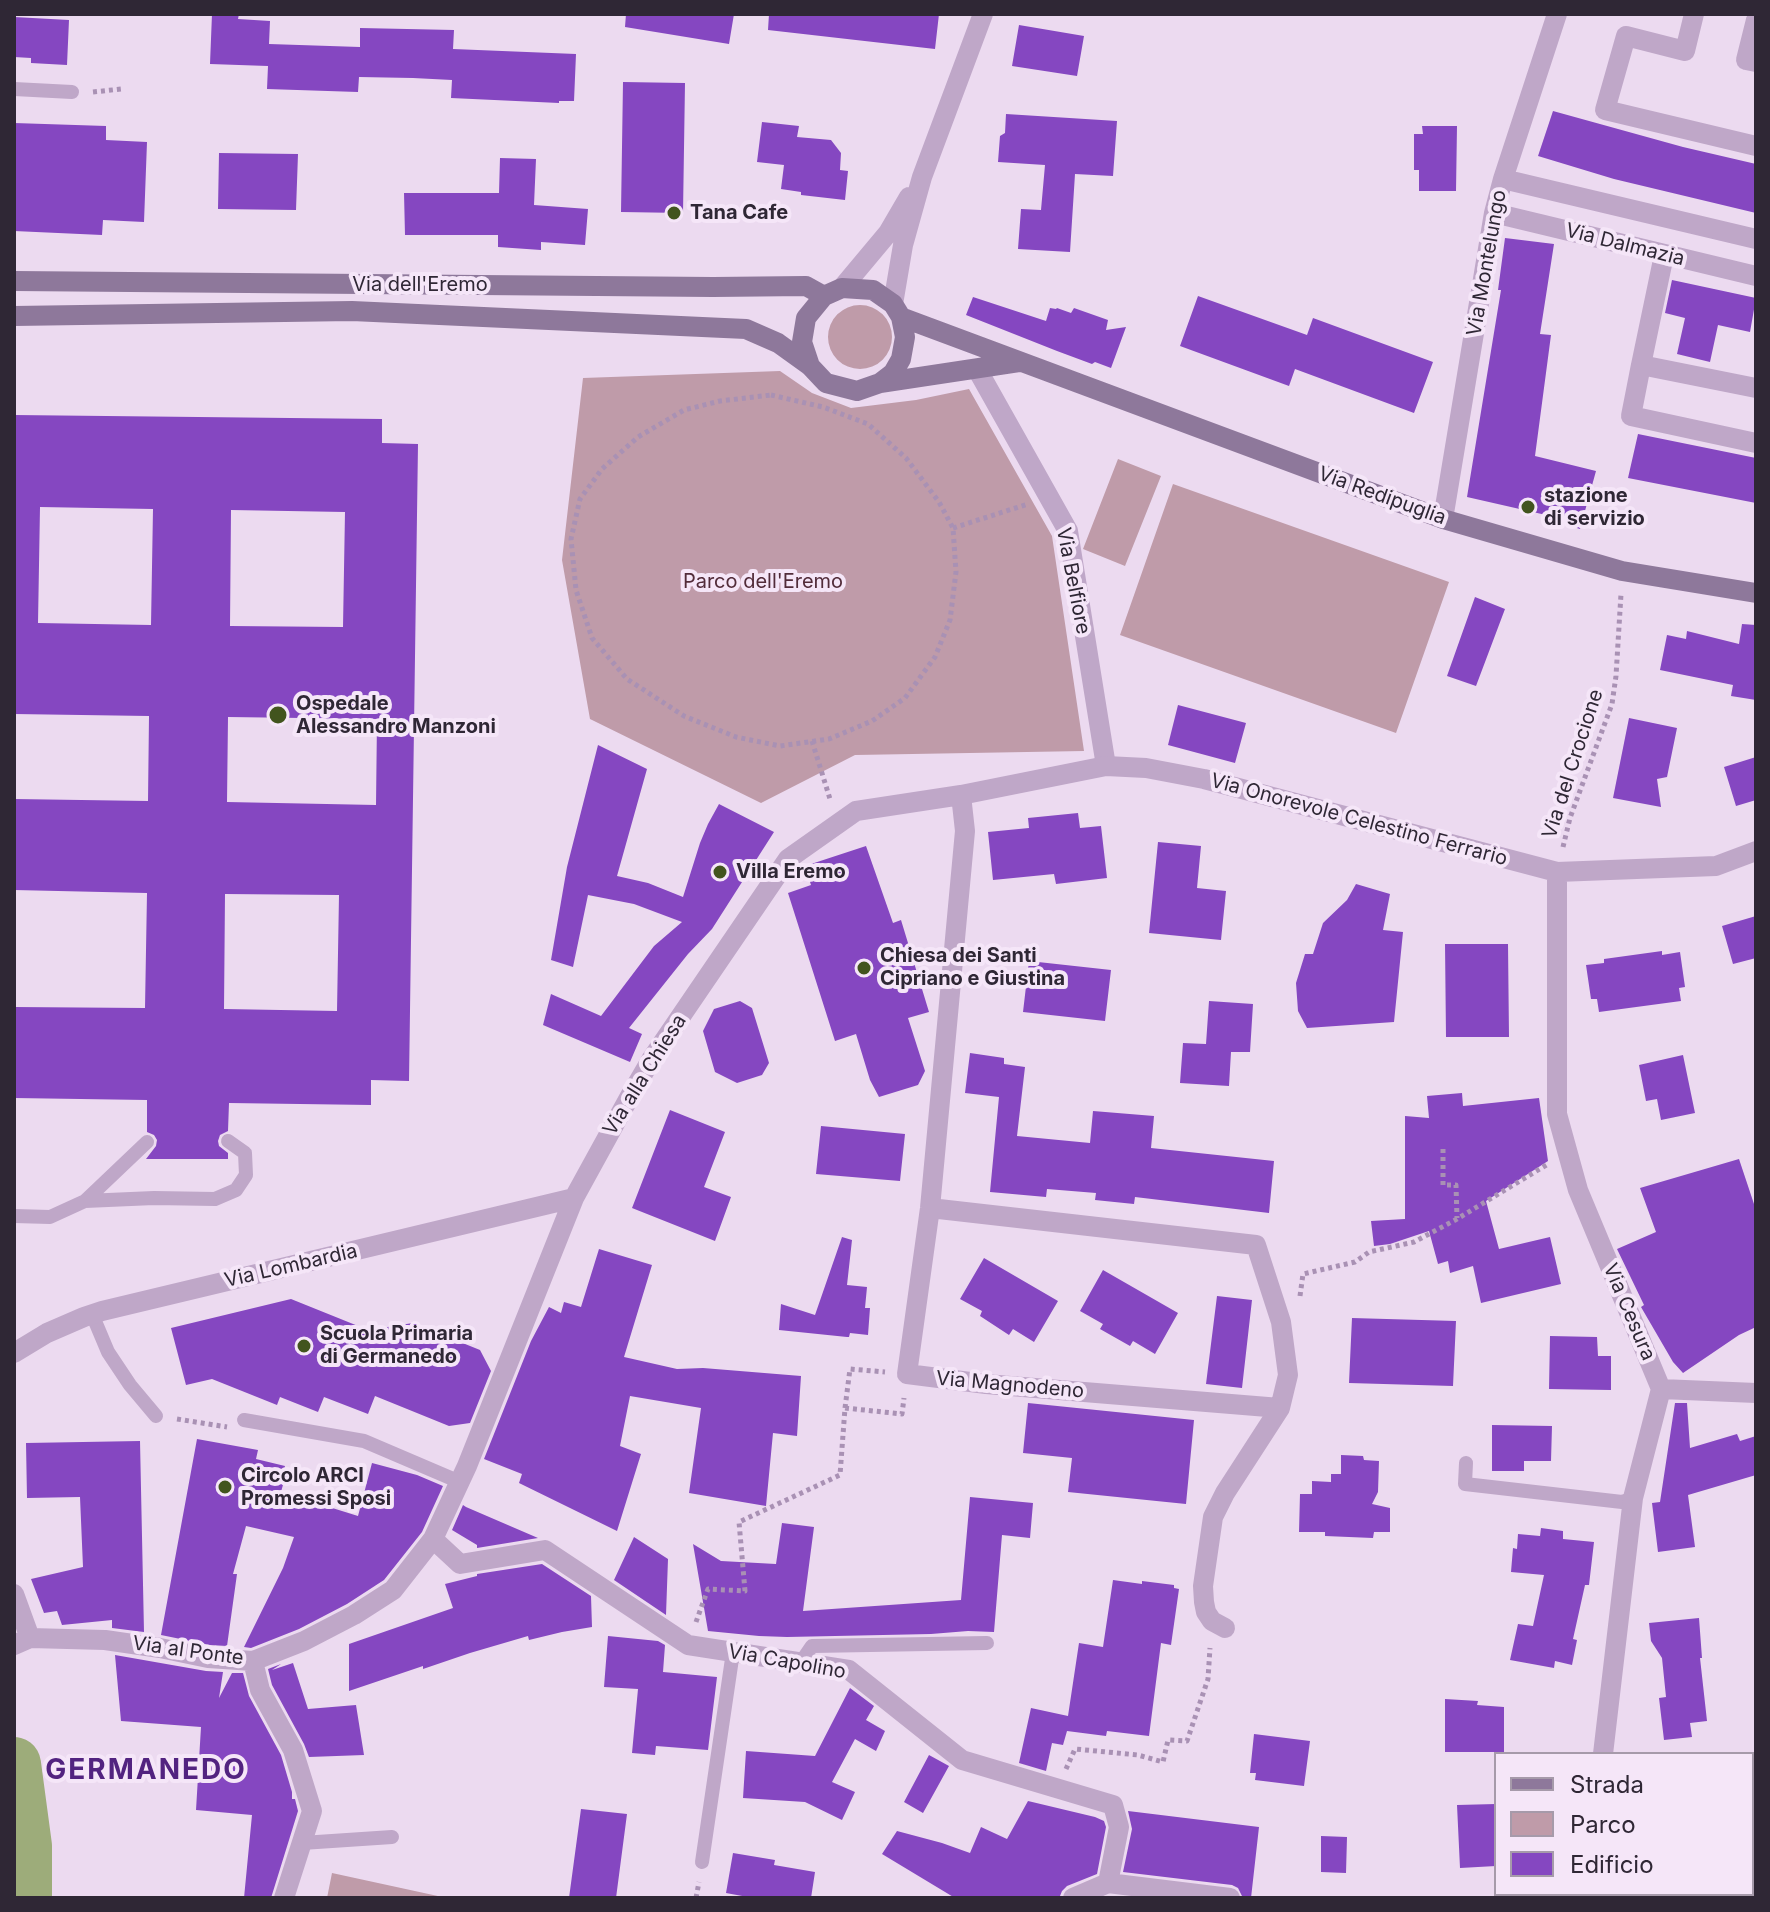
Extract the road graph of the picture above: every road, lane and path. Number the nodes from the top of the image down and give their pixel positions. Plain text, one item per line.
1 (983, 14) edge
2 (1557, 14) edge
3 (1694, 14) edge
4 (1756, 20) edge
5 (1756, 62) edge
6 (14, 89) edge
7 (72, 92) dead end
8 (1756, 146) edge
9 (922, 177) junction
10 (1503, 179) junction
11 (1494, 213) junction
12 (1756, 239) edge
13 (1664, 255) junction
14 (1756, 276) edge
15 (14, 281) edge
16 (833, 292) junction
17 (897, 310) junction
18 (14, 316) edge
19 (1019, 362) junction
20 (1641, 365) junction
21 (810, 366) junction
22 (977, 369) junction
23 (880, 383) junction
24 (1755, 384) edge
25 (1756, 443) edge
26 (1048, 497) junction
27 (1443, 519) junction
28 (953, 528) junction
29 (1622, 571) junction
30 (1756, 593) edge
31 (812, 741) junction
32 (1106, 766) junction
33 (961, 795) junction
34 (837, 823) junction
35 (1756, 851) edge
36 (1557, 872) junction
37 (228, 1141) dead end
38 (147, 1142) dead end
39 (1443, 1149) dead end
40 (1568, 1151) junction
41 (574, 1198) junction
42 (85, 1201) junction
43 (930, 1208) junction
44 (14, 1216) edge
45 (1457, 1219) junction
46 (1300, 1298) dead end
47 (92, 1314) junction
48 (14, 1353) edge
49 (907, 1374) junction
50 (1661, 1389) junction
51 (1755, 1392) edge
52 (845, 1408) junction
53 (1280, 1408) junction
54 (156, 1416) joint
55 (244, 1420) joint
56 (1466, 1463) dead end
57 (460, 1482) junction
58 (1633, 1498) junction
59 (433, 1539) junction
60 (393, 1590) joint
61 (14, 1594) edge
62 (1225, 1628) dead end
63 (22, 1642) edge
64 (987, 1643) dead end
65 (688, 1645) junction
66 (733, 1652) junction
67 (253, 1661) junction
68 (801, 1662) junction
69 (1208, 1679) dead end
70 (1603, 1752) edge
71 (1058, 1788) junction
72 (392, 1837) dead end
73 (302, 1843) junction
74 (702, 1862) dead end
75 (1108, 1890) edge
76 (284, 1898) edge
77 (1073, 1898) edge
78 (1230, 1898) edge

1 - 9 street
2 - 10 street, Via Montelungo
3 - 8 street
4 - 5 street
6 - 7 lane
9 - 16 street
9 - 17 street
10 - 11 street, Via Montelungo
10 - 12 street, Via Dalmazia
11 - 13 street, Via Dalmazia
11 - 27 street, Via Montelungo
13 - 14 street, Via Dalmazia
13 - 20 street
15 - 16 main road, Via dell'Eremo
16 - 17 main road, Via dell'Eremo
16 - 21 main road
17 - 19 main road, Via Redipuglia
17 - 23 main road
18 - 21 main road, Via dell'Eremo
19 - 22 main road, Via Redipuglia
19 - 27 main road, Via Redipuglia
20 - 24 street
20 - 25 street
21 - 23 main road, Via dell'Eremo
22 - 23 main road, Via Redipuglia
22 - 26 street, Via Belfiore
26 - 28 path
26 - 32 street, Via Belfiore
27 - 29 main road, Via Redipuglia
28 - 31 path
28 - 31 path
29 - 30 main road, Via Redipuglia
29 - 36 path, Via del Crocione
31 - 34 path
32 - 33 street, Via Onorevole Celestino Ferrario
32 - 36 street, Via Onorevole Celestino Ferrario
33 - 34 street, Via alla Chiesa
33 - 43 street, Via Magnodeno
34 - 41 street, Via alla Chiesa
35 - 36 street, Via Onorevole Celestino Ferrario
36 - 40 street, Via Cesura
37 - 42 lane
38 - 42 lane
39 - 45 path
40 - 45 path
40 - 50 street, Via Cesura
41 - 47 street, Via Lombardia
41 - 57 street, Via alla Chiesa
42 - 44 lane
43 - 49 street, Via Magnodeno
43 - 53 street
45 - 46 path
47 - 48 street, Via Lombardia
47 - 54 lane
49 - 52 path
49 - 52 path
49 - 53 street, Via Magnodeno
50 - 51 street
50 - 58 street
52 - 65 path
53 - 62 street
54 - 55 path
55 - 57 lane
56 - 58 lane
57 - 59 street, Via alla Chiesa
58 - 70 street
59 - 60 street, Via alla Chiesa
59 - 65 street, Via Capolino
60 - 67 street, Via al Ponte
61 - 63 street
63 - 67 street, Via al Ponte
64 - 68 lane
65 - 66 street, Via Capolino
66 - 68 street, Via Capolino
66 - 74 lane
67 - 73 street
68 - 71 street, Via Capolino
69 - 71 path
71 - 75 street, Via Capolino
72 - 73 lane
73 - 76 street
75 - 77 street
75 - 78 street

